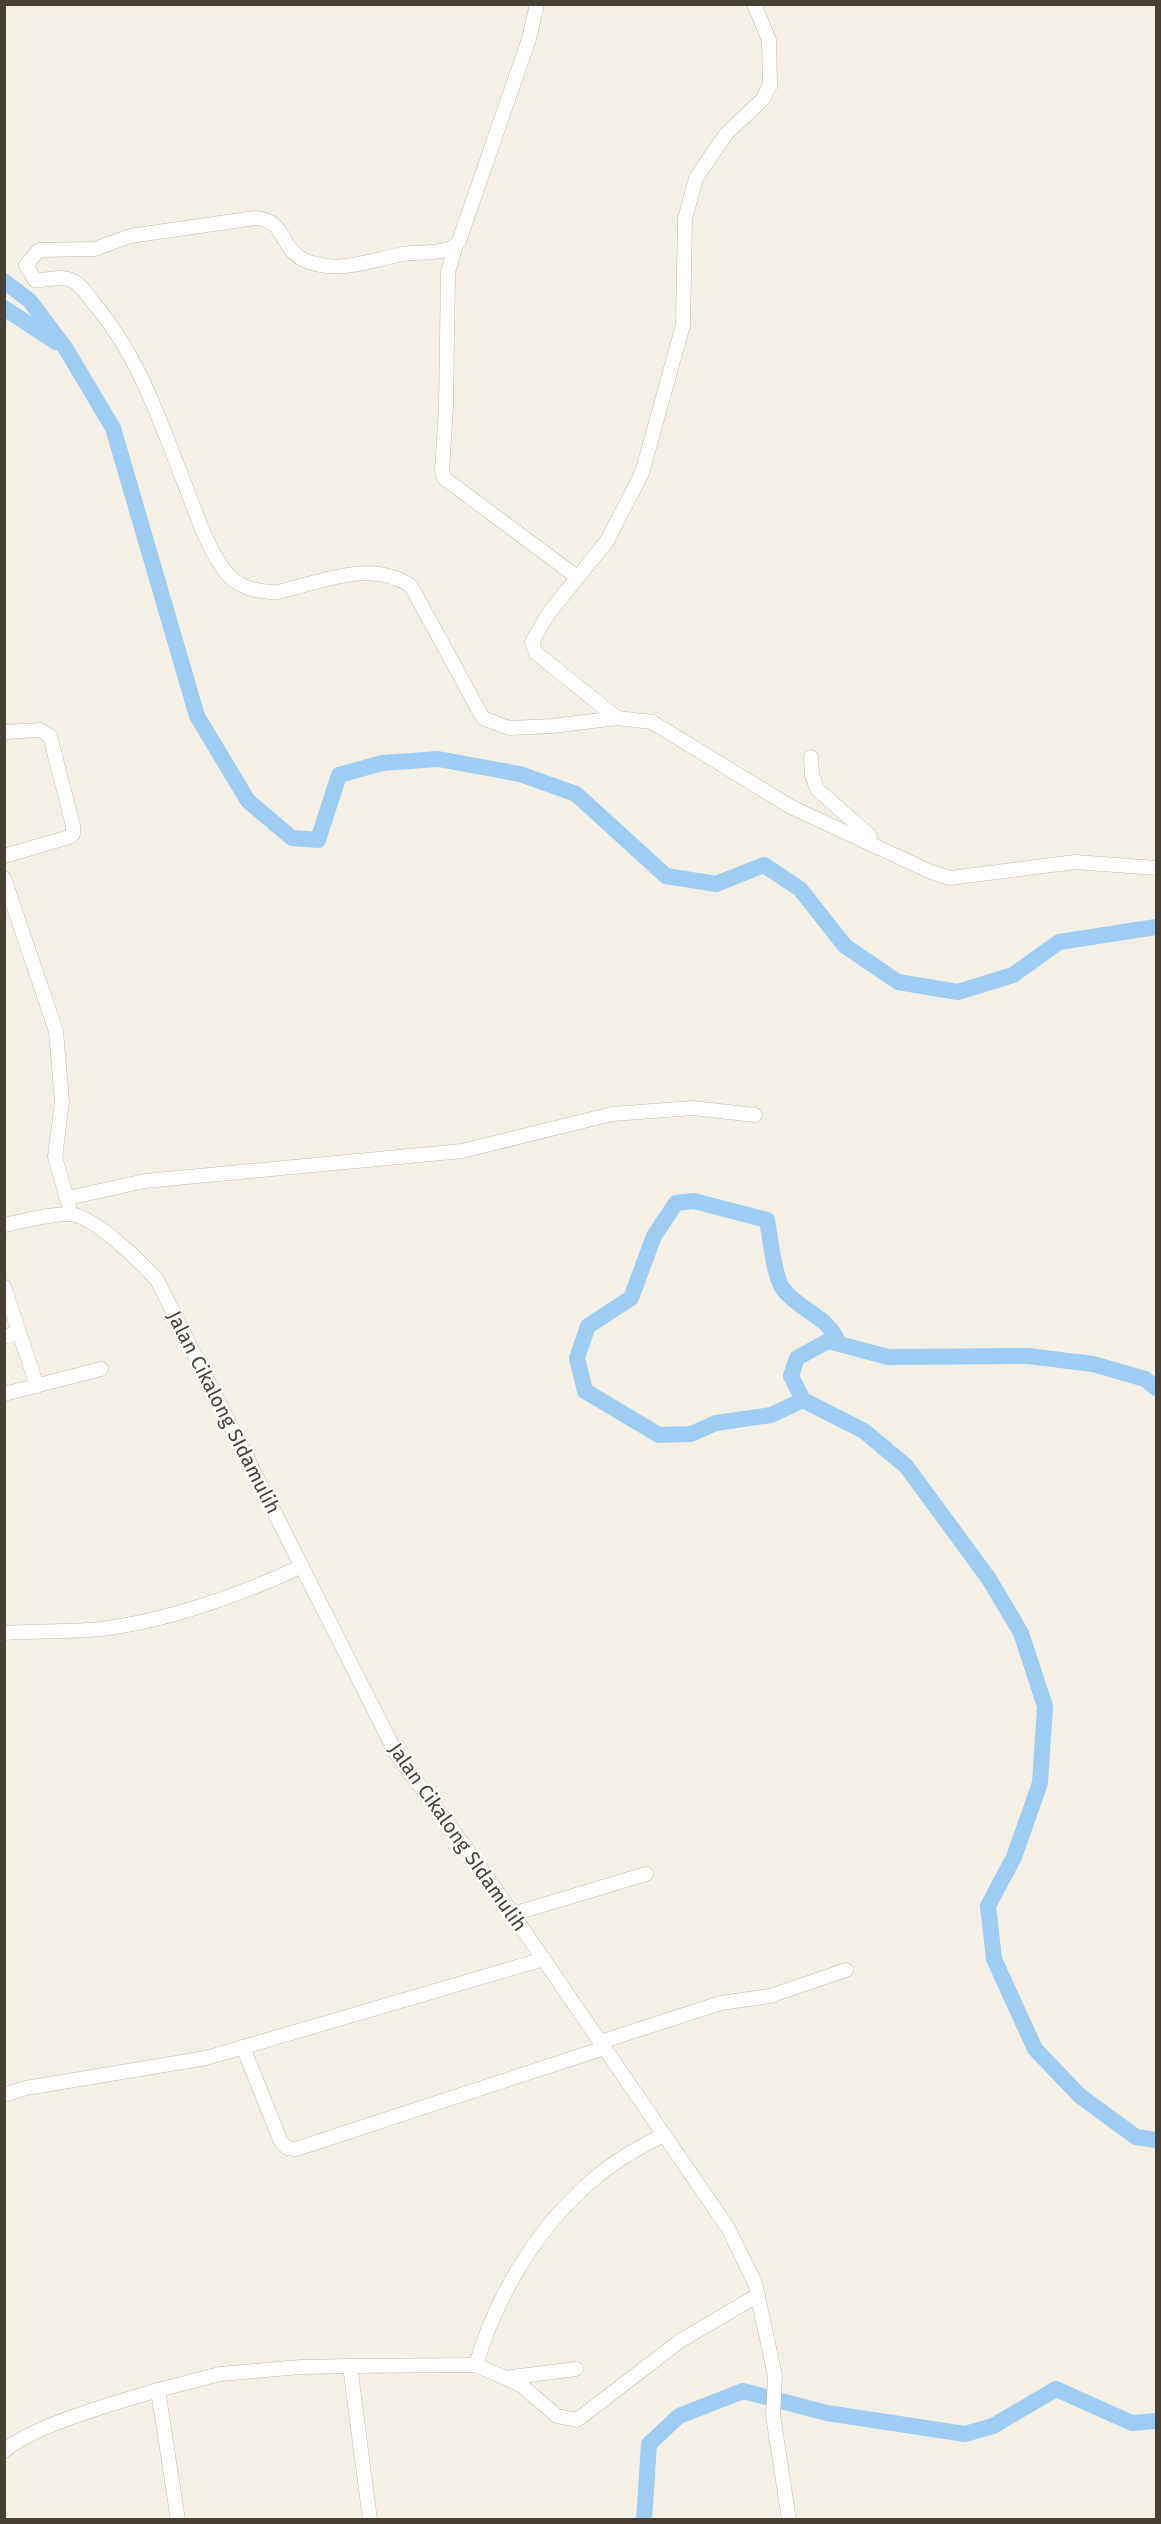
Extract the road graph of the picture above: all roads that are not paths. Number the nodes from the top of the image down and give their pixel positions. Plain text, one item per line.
1 (537, 4) edge
2 (754, 4) edge
3 (456, 245) junction
4 (578, 577) junction
5 (617, 718) junction
6 (4, 732) edge
7 (811, 757) dead end
8 (4, 856) edge
9 (904, 858) junction
10 (1156, 868) edge
11 (4, 878) edge
12 (755, 1115) dead end
13 (68, 1198) junction
14 (71, 1214) junction
15 (4, 1225) edge
16 (4, 1287) edge
17 (19, 1332) junction
18 (4, 1337) edge
19 (101, 1369) dead end
20 (37, 1386) junction
21 (4, 1394) edge
22 (302, 1566) junction
23 (4, 1633) edge
24 (646, 1874) dead end
25 (513, 1914) junction
26 (544, 1959) junction
27 (846, 1970) dead end
28 (602, 2045) junction
29 (243, 2047) junction
30 (4, 2094) edge
31 (663, 2135) junction
32 (758, 2295) junction
33 (476, 2365) junction
34 (350, 2366) junction
35 (576, 2368) dead end
36 (505, 2378) junction
37 (158, 2390) junction
38 (4, 2451) edge
39 (178, 2520) edge
40 (370, 2520) edge
41 (789, 2520) edge

1 - 3 street
2 - 4 street
3 - 4 street
3 - 5 street
4 - 5 street
5 - 9 street
6 - 8 street
7 - 9 street
9 - 10 street
11 - 13 street
12 - 13 street
13 - 14 street
14 - 15 street
14 - 22 street, Jalan Cikalong SIdamulih
16 - 17 street
17 - 18 street
17 - 20 street
19 - 20 street
20 - 21 street
22 - 23 street
22 - 25 street, Jalan Cikalong SIdamulih
24 - 25 street
25 - 26 street, Jalan Cikalong SIdamulih
26 - 28 street, Jalan Cikalong SIdamulih
26 - 29 street
27 - 28 street
28 - 29 street
28 - 31 street, Jalan Cikalong SIdamulih
29 - 30 street
31 - 32 street, Jalan Cikalong SIdamulih
31 - 33 street
32 - 36 street
32 - 41 street, Jalan Cikalong SIdamulih
33 - 34 street
33 - 36 street
34 - 37 street
34 - 40 street
35 - 36 street
37 - 38 street
37 - 39 street

